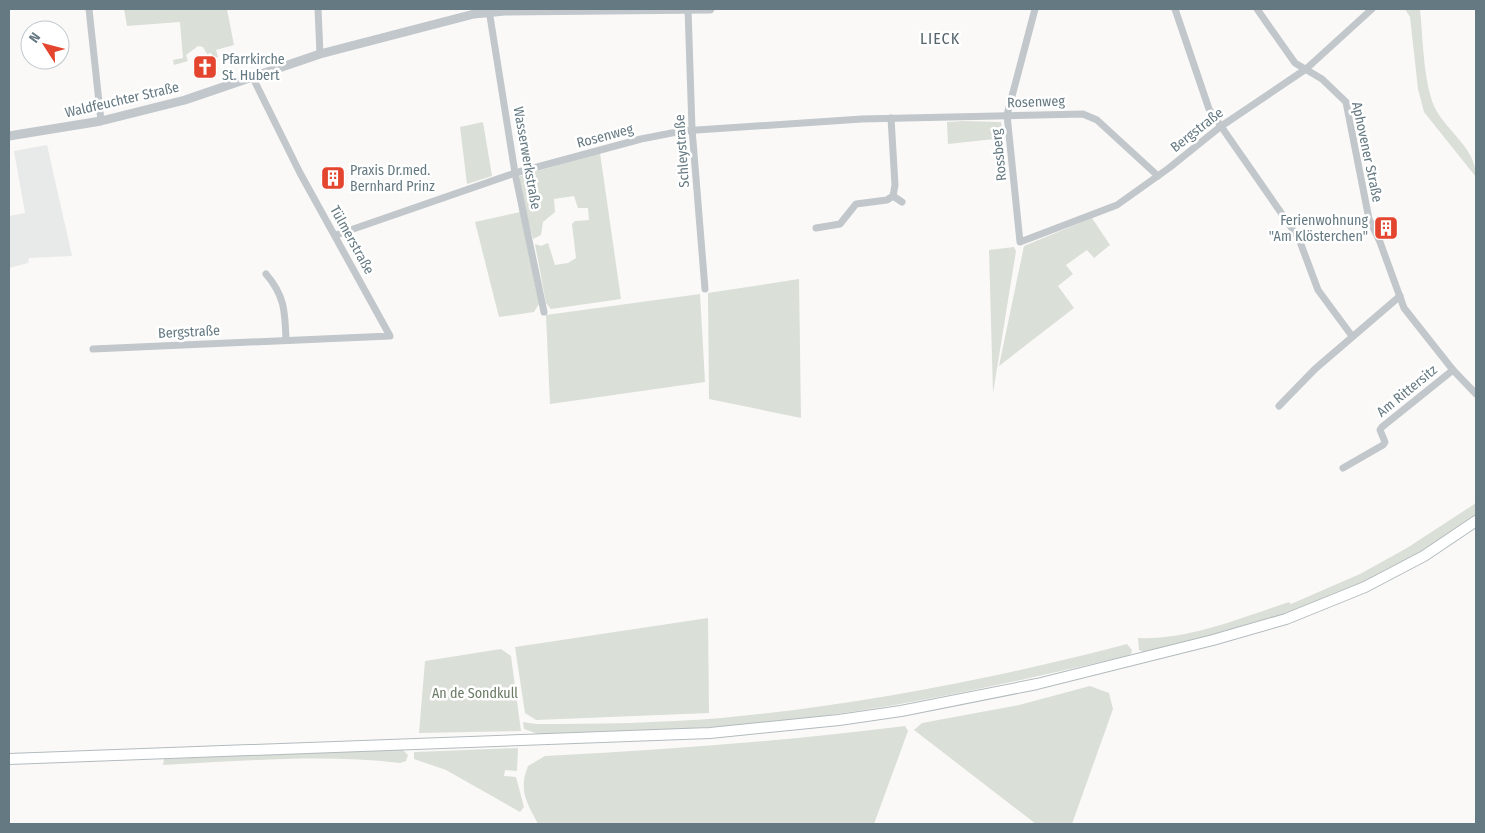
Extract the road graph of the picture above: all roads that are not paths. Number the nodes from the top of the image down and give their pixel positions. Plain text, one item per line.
1 (89, 9) edge
2 (318, 9) edge
3 (688, 9) edge
4 (710, 9) edge
5 (1035, 9) edge
6 (1175, 9) edge
7 (1256, 9) edge
8 (1372, 9) edge
9 (489, 10) edge
10 (320, 54) junction
11 (1306, 69) junction
12 (252, 76) junction
13 (1007, 115) junction
14 (891, 118) junction
15 (101, 121) junction
16 (1220, 127) junction
17 (692, 129) junction
18 (9, 136) edge
19 (515, 173) junction
20 (1158, 176) junction
21 (893, 196) junction
22 (902, 202) dead end
23 (816, 228) dead end
24 (336, 236) junction
25 (1020, 242) joint
26 (266, 274) dead end
27 (705, 289) dead end
28 (1400, 296) junction
29 (544, 312) dead end
30 (390, 336) joint
31 (1352, 336) junction
32 (286, 340) junction
33 (94, 349) dead end
34 (1453, 370) junction
35 (1476, 394) edge
36 (1279, 406) dead end
37 (1343, 468) dead end
38 (1476, 522) edge
39 (9, 759) edge

1 - 15 street
2 - 10 street
3 - 4 street, Waldfeuchter Straße
3 - 9 street, Waldfeuchter Straße
3 - 17 street, Schleystraße
5 - 13 street, Rossberg
6 - 16 street
7 - 11 street, Aphovener Straße
8 - 11 street, Bergstraße
9 - 10 street, Waldfeuchter Straße
9 - 19 street, Wasserwerkstraße
10 - 12 street, Waldfeuchter Straße
11 - 16 street, Bergstraße
11 - 28 street, Aphovener Straße
12 - 15 street, Waldfeuchter Straße
12 - 24 street, Tülmerstraße
13 - 14 street, Rosenweg
13 - 20 street, Rosenweg
13 - 25 street, Rossberg
14 - 17 street, Rosenweg
14 - 21 street
15 - 18 street, Waldfeuchter Straße
16 - 20 street, Bergstraße
16 - 31 street
17 - 19 street, Rosenweg
17 - 27 street, Schleystraße
19 - 24 street, Rosenweg
19 - 29 street, Wasserwerkstraße
20 - 25 street, Bergstraße
21 - 22 street
21 - 23 street
24 - 30 street, Tülmerstraße
26 - 32 street
28 - 31 street
28 - 34 street, Aphovener Straße
30 - 32 street, Bergstraße
31 - 36 street
32 - 33 street, Bergstraße
34 - 35 street, Aphovener Straße
34 - 37 street, Am Rittersitz
38 - 39 main road

